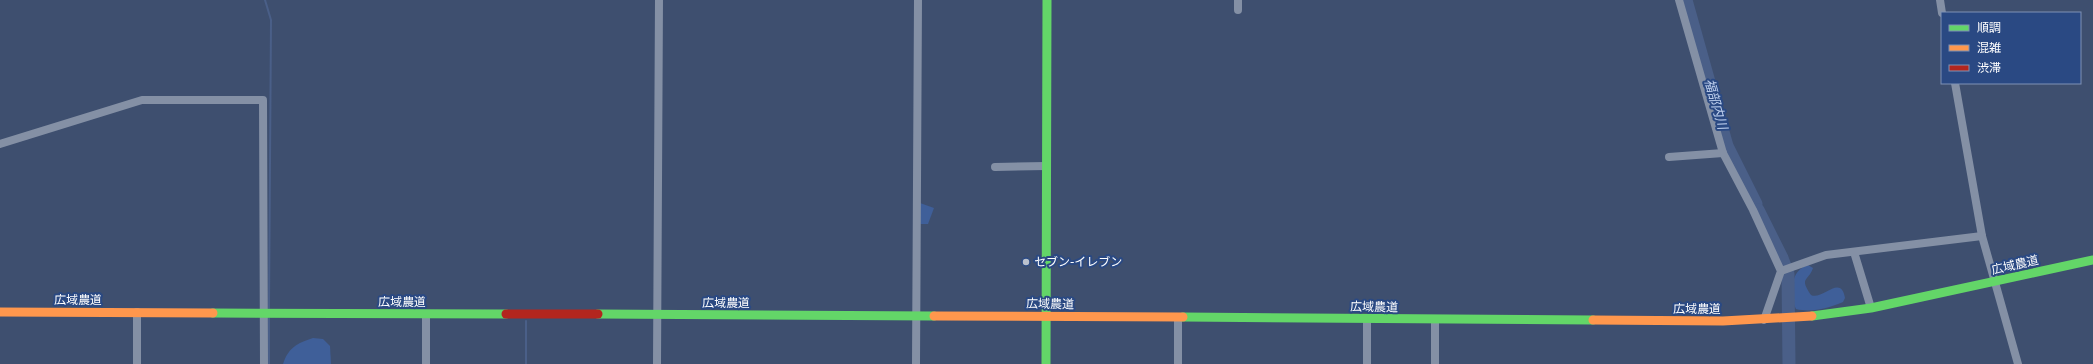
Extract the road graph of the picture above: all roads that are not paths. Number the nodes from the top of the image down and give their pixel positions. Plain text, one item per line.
1 (659, 0) edge
2 (918, 0) edge
3 (1047, 0) edge
4 (1238, 0) edge
5 (1679, 0) edge
6 (1940, 0) edge
7 (1238, 10) dead end
8 (1942, 12) edge
9 (1955, 84) edge
10 (0, 144) edge
11 (1723, 153) junction
12 (1669, 157) dead end
13 (995, 166) dead end
14 (1046, 166) junction
15 (1982, 236) junction
16 (1854, 252) junction
17 (2093, 260) edge
18 (1784, 270) junction
19 (1994, 282) junction
20 (1871, 308) junction
21 (0, 312) edge
22 (137, 312) junction
23 (264, 313) junction
24 (426, 314) junction
25 (657, 315) junction
26 (917, 315) junction
27 (1046, 316) junction
28 (1178, 317) junction
29 (1367, 319) junction
30 (1435, 320) junction
31 (1764, 320) junction
32 (137, 364) edge
33 (264, 364) edge
34 (426, 364) edge
35 (657, 364) edge
36 (916, 364) edge
37 (1046, 364) edge
38 (1178, 364) edge
39 (1367, 364) edge
40 (1435, 364) edge
41 (2018, 364) edge

1 - 25 street
2 - 26 street
3 - 14 street
4 - 7 street
5 - 11 street
6 - 8 street
9 - 15 street
10 - 23 street
11 - 12 street
11 - 18 street
13 - 14 street
14 - 27 street
15 - 16 street
15 - 19 street
16 - 18 street
16 - 20 street
17 - 19 street, 広域農道
18 - 31 street
19 - 20 street, 広域農道
19 - 41 street
20 - 31 street, 広域農道
21 - 22 street, 広域農道
22 - 23 street, 広域農道
22 - 32 street
23 - 24 street, 広域農道
23 - 33 street
24 - 25 street, 広域農道
24 - 34 street
25 - 26 street, 広域農道
25 - 35 street
26 - 27 street, 広域農道
26 - 36 street
27 - 28 street, 広域農道
27 - 37 street
28 - 29 street, 広域農道
28 - 38 street
29 - 30 street, 広域農道
29 - 39 street
30 - 31 street, 広域農道
30 - 40 street

